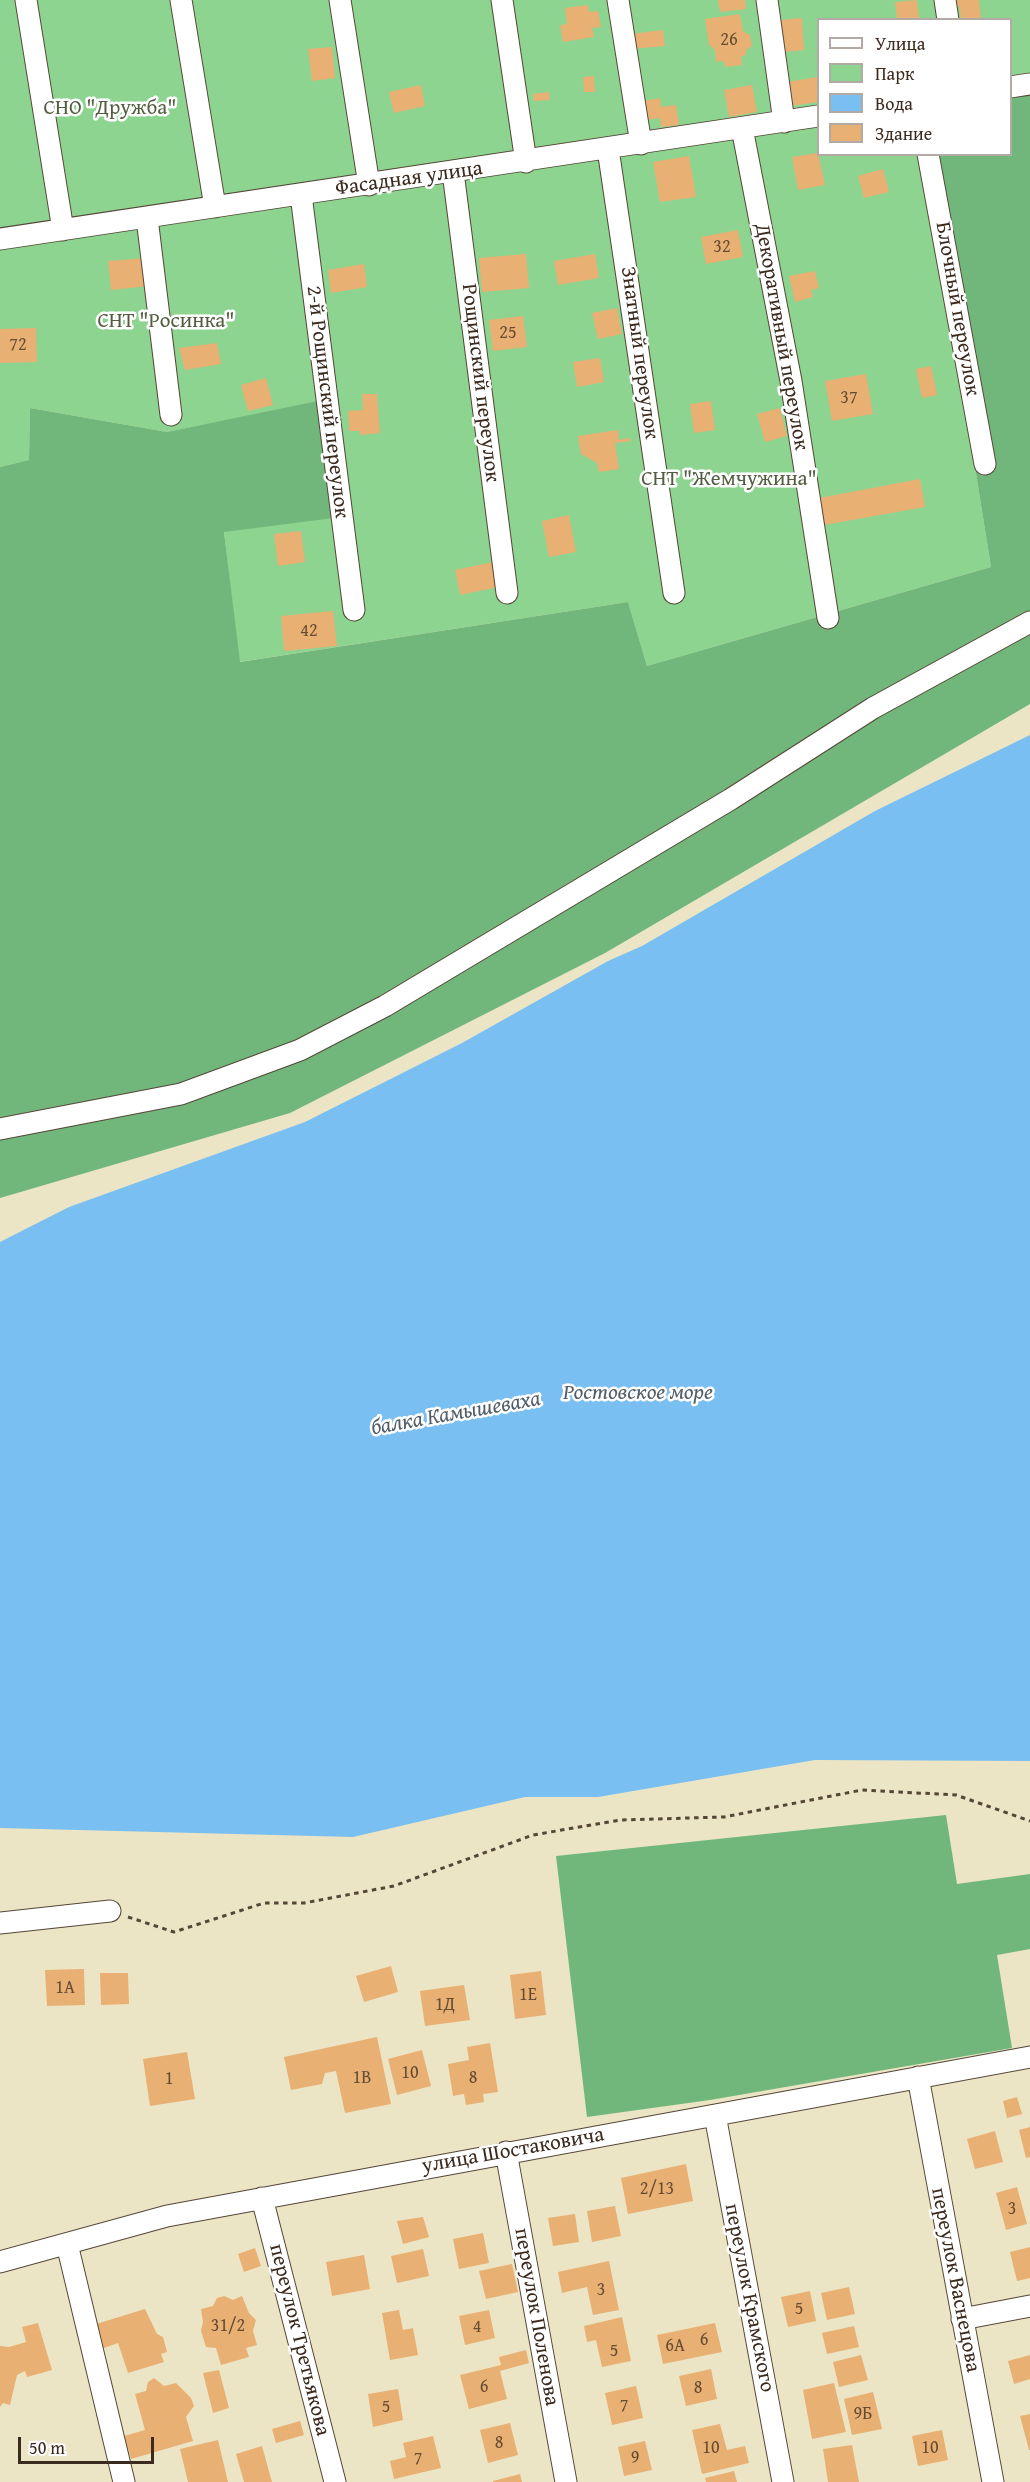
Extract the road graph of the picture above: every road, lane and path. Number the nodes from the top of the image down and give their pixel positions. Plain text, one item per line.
1 (26, 0) edge
2 (181, 0) edge
3 (340, 0) edge
4 (502, 0) edge
5 (618, 0) edge
6 (766, 0) edge
7 (945, 0) edge
8 (948, 18) edge
9 (1030, 84) edge
10 (1012, 87) edge
11 (817, 116) edge
12 (784, 122) junction
13 (742, 128) junction
14 (641, 144) junction
15 (608, 149) junction
16 (928, 156) edge
17 (526, 162) junction
18 (453, 172) junction
19 (369, 185) junction
20 (301, 195) junction
21 (215, 207) junction
22 (147, 218) junction
23 (63, 230) junction
24 (0, 240) edge
25 (171, 415) dead end
26 (985, 464) dead end
27 (507, 593) dead end
28 (674, 593) dead end
29 (354, 610) dead end
30 (828, 618) dead end
31 (1030, 622) edge
32 (0, 1129) edge
33 (1030, 1821) edge
34 (110, 1911) joint
35 (0, 1923) edge
36 (1030, 2057) edge
37 (918, 2077) junction
38 (715, 2115) junction
39 (506, 2152) junction
40 (262, 2198) junction
41 (67, 2244) junction
42 (0, 2262) edge
43 (1030, 2306) edge
44 (962, 2319) junction
45 (124, 2482) edge
46 (335, 2482) edge
47 (566, 2482) edge
48 (783, 2482) edge
49 (993, 2482) edge

1 - 23 street
2 - 21 street
3 - 19 street
4 - 17 street
5 - 14 street
6 - 12 street
7 - 8 street
9 - 10 street
11 - 12 street, Фасадная улица
12 - 13 street, Фасадная улица
13 - 14 street, Фасадная улица
13 - 30 street, Декоративный переулок
14 - 15 street, Фасадная улица
15 - 17 street, Фасадная улица
15 - 28 street, Знатный переулок
16 - 26 street, Блочный переулок
17 - 18 street, Фасадная улица
18 - 19 street, Фасадная улица
18 - 27 street, Рощинский переулок
19 - 20 street, Фасадная улица
20 - 21 street, Фасадная улица
20 - 29 street, 2-й Рощинский переулок
21 - 22 street, Фасадная улица
22 - 23 street, Фасадная улица
22 - 25 street
23 - 24 street, Фасадная улица
31 - 32 street
33 - 34 path
34 - 35 street
36 - 37 street, улица Шостаковича
37 - 38 street, улица Шостаковича
37 - 44 street, переулок Васнецова
38 - 39 street, улица Шостаковича
38 - 48 street, переулок Крамского
39 - 40 street, улица Шостаковича
39 - 47 street, переулок Поленова
40 - 41 street, улица Шостаковича
40 - 46 street, переулок Третьякова
41 - 42 street, улица Шостаковича
41 - 45 street
43 - 44 street
44 - 49 street, переулок Васнецова

